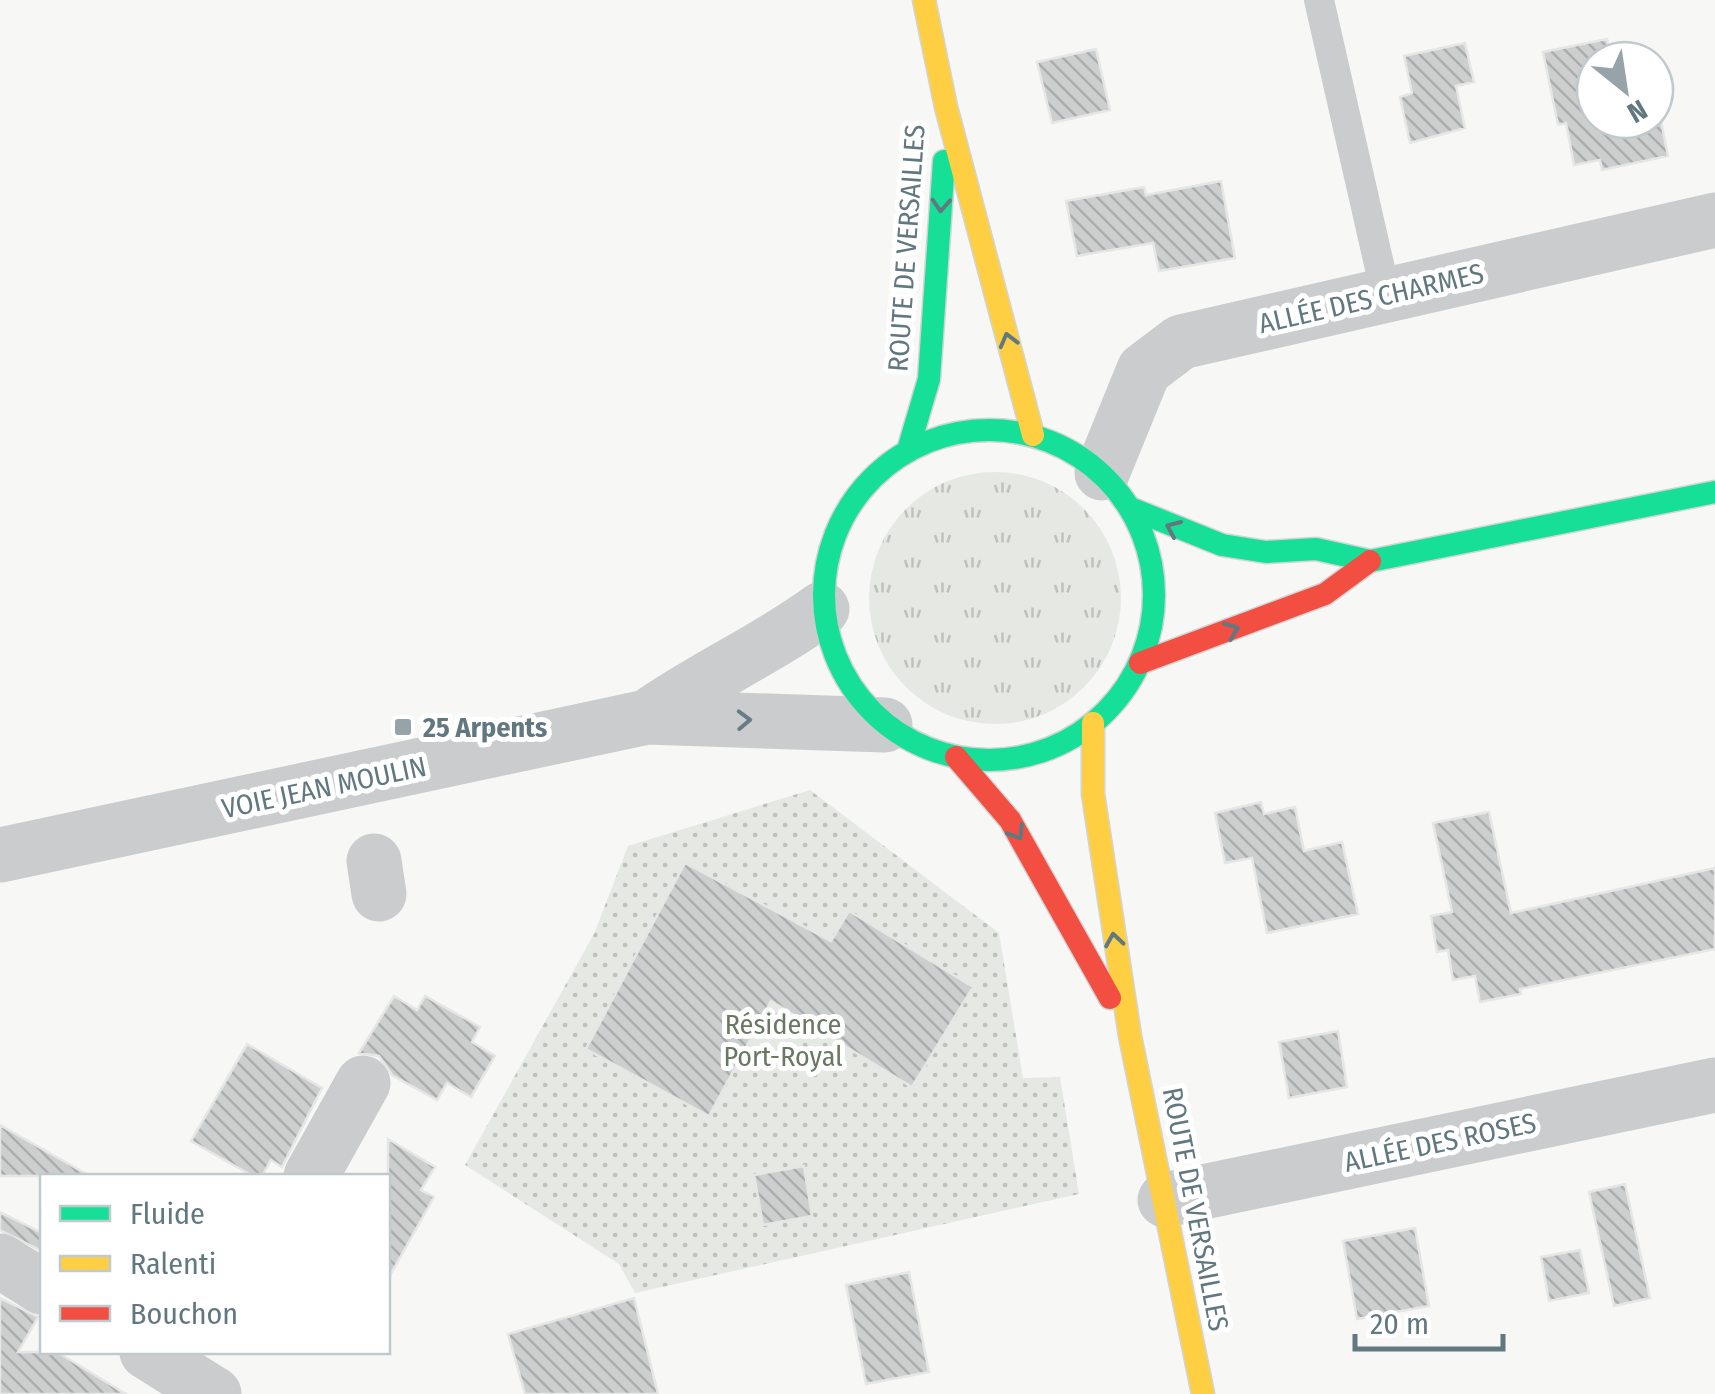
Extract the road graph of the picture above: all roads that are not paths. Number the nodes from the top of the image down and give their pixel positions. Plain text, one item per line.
1 (924, 0) edge
2 (1319, 0) edge
3 (946, 107) junction
4 (1715, 220) edge
5 (1386, 294) junction
6 (1033, 434) junction
7 (908, 450) junction
8 (1116, 490) junction
9 (1715, 492) edge
10 (1370, 562) junction
11 (822, 609) junction
12 (1140, 663) junction
13 (647, 717) junction
14 (885, 724) junction
15 (1093, 724) junction
16 (956, 757) junction
17 (0, 855) edge
18 (1130, 1036) junction
19 (362, 1083) dead end
20 (1715, 1084) edge
21 (312, 1174) edge
22 (1165, 1200) junction
23 (0, 1260) edge
24 (40, 1286) edge
25 (153, 1354) edge
26 (208, 1376) edge
27 (1203, 1394) edge

1 - 3 main road, ROUTE DE VERSAILLES
2 - 5 lane
6 -> 3 main road, ROUTE DE VERSAILLES
3 -> 7 main road, ROUTE DE VERSAILLES
4 - 5 street, ALLÉE DES CHARMES
5 - 8 street, ALLÉE DES CHARMES
6 - 7 main road
6 - 8 main road
7 - 11 main road
10 -> 8 main road
8 - 12 main road
9 - 10 main road
12 -> 10 main road
11 - 13 street, VOIE JEAN MOULIN
11 - 14 main road
12 - 15 main road
13 -> 14 street, VOIE JEAN MOULIN
13 - 17 street, VOIE JEAN MOULIN
14 - 16 main road
15 - 16 main road
18 -> 15 main road, ROUTE DE VERSAILLES
16 -> 18 main road, ROUTE DE VERSAILLES
18 - 22 main road, ROUTE DE VERSAILLES
19 - 21 street
20 - 22 street, ALLÉE DES ROSES
22 - 27 main road, ROUTE DE VERSAILLES
23 - 24 street
25 - 26 street

